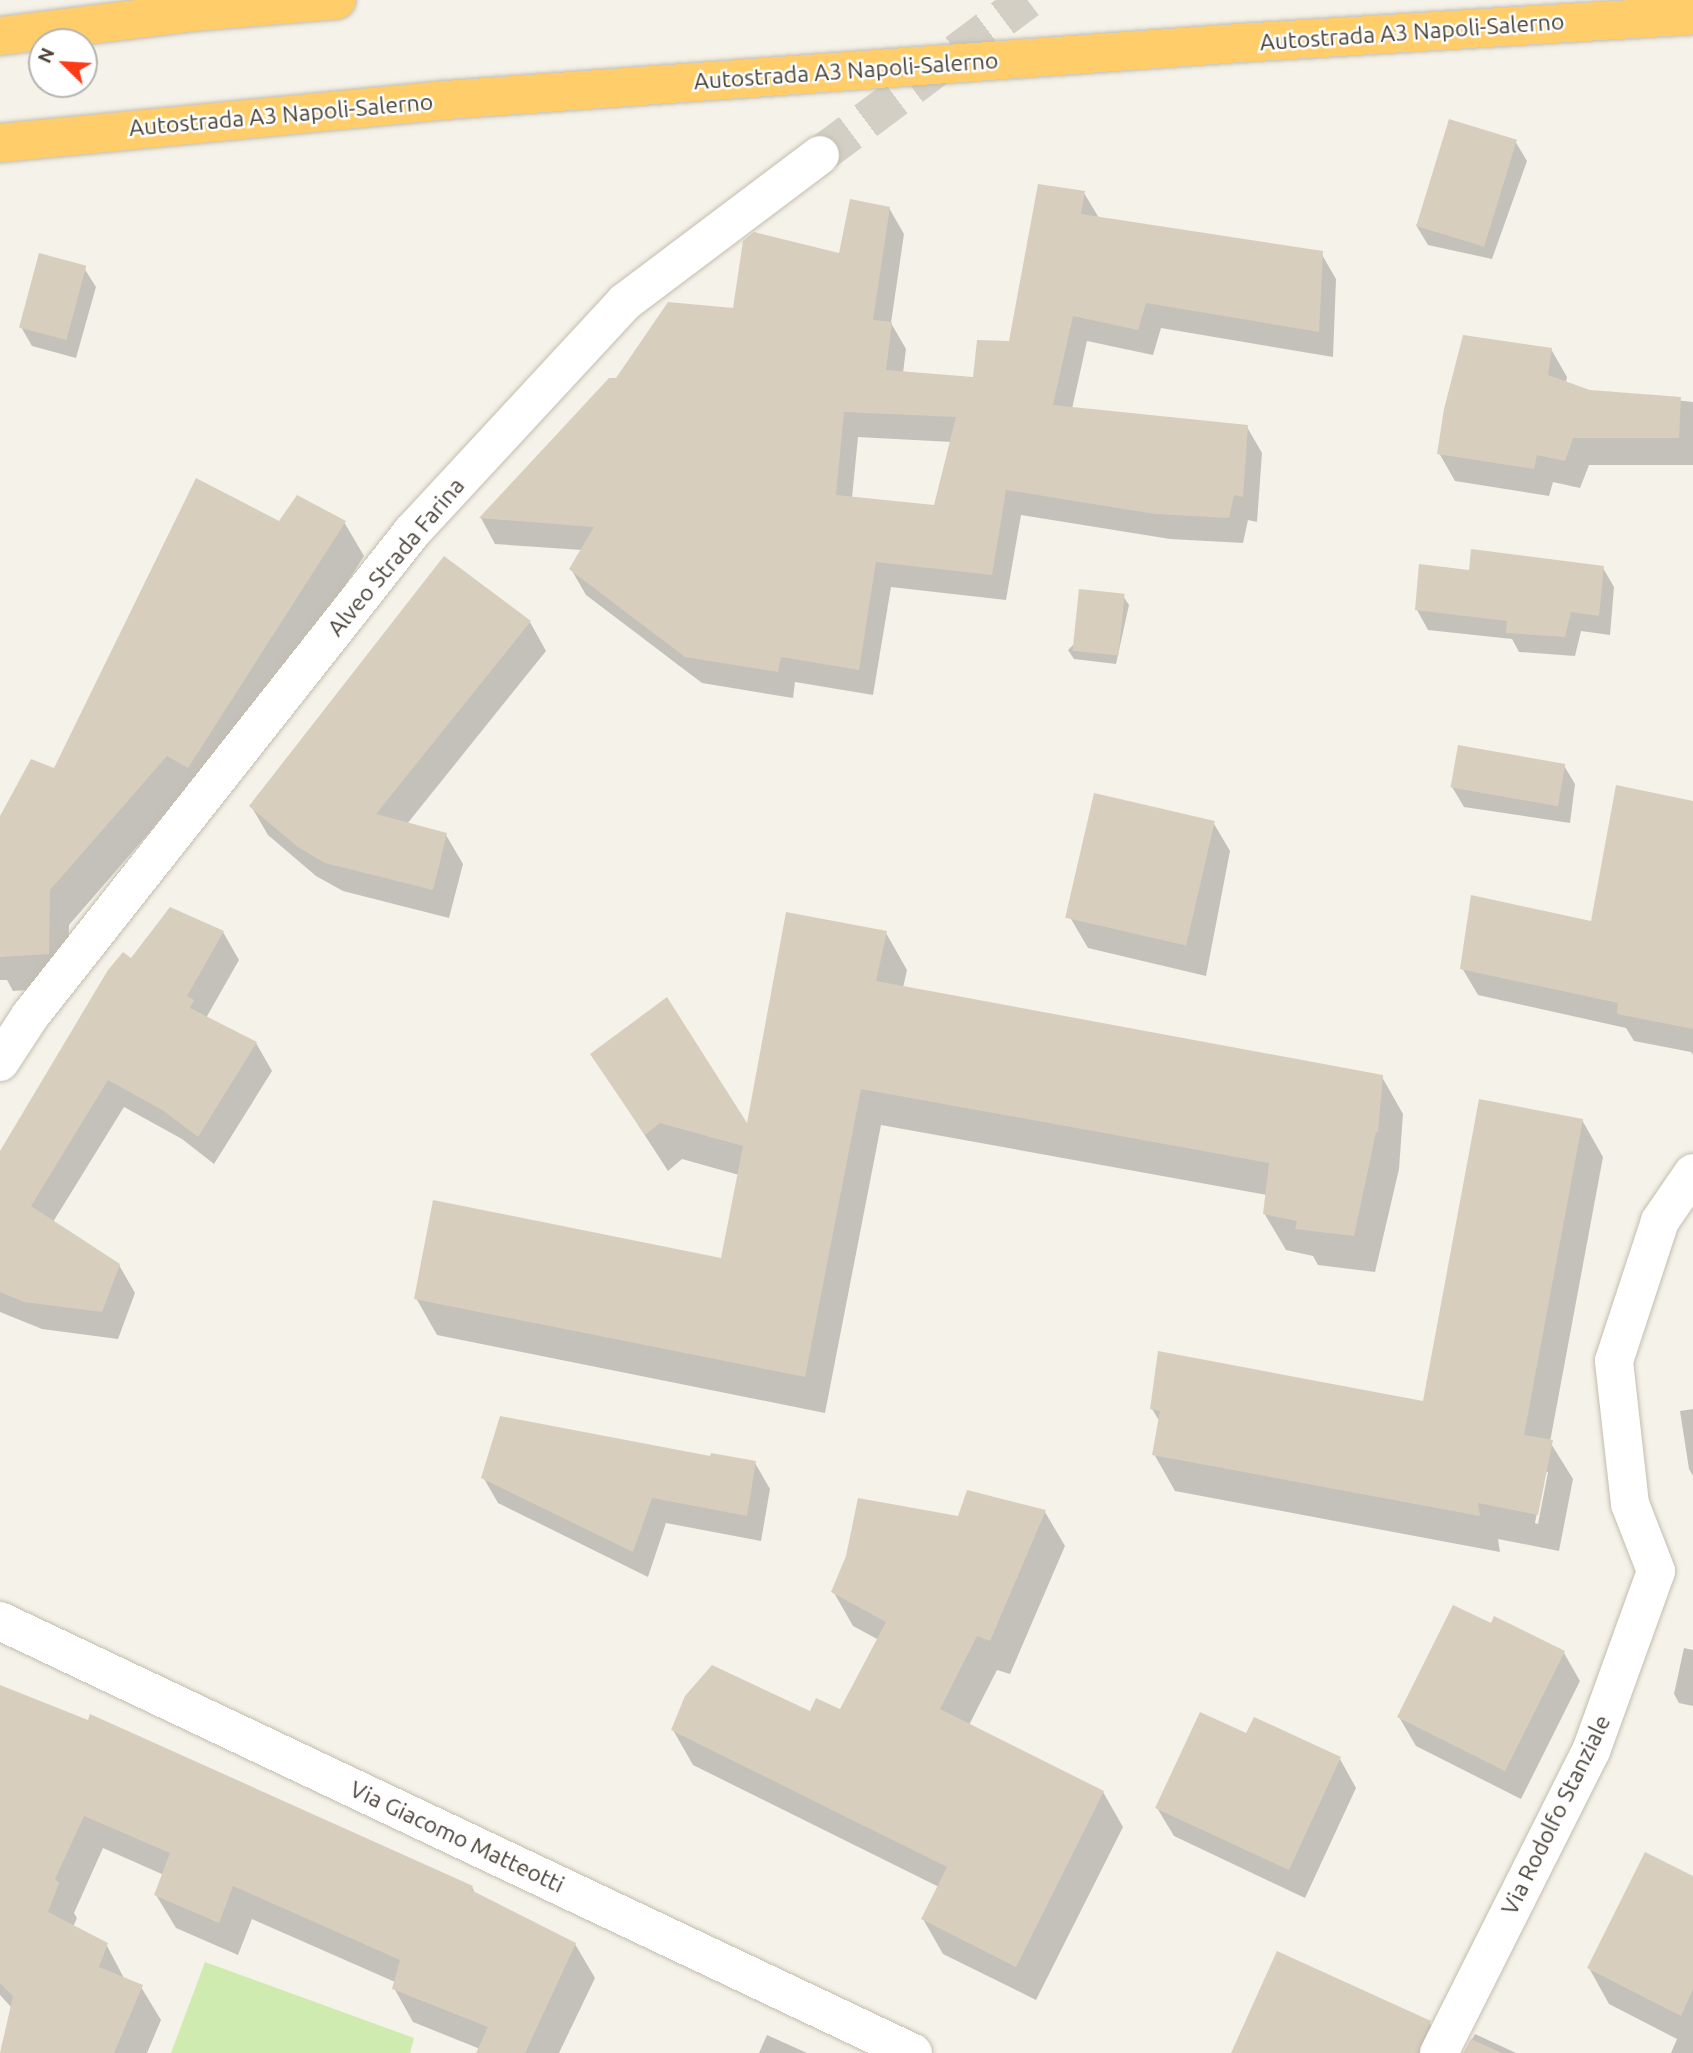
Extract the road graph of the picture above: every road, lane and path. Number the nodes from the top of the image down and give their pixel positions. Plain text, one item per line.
1 (337, 0) edge
2 (1693, 15) edge
3 (0, 36) edge
4 (0, 143) edge
5 (820, 155) tunnel mouth
6 (15, 1015) edge
7 (0, 1062) edge
8 (1693, 1173) edge
9 (0, 1621) edge
10 (913, 2053) edge
11 (1438, 2053) edge

1 - 3 highway
2 - 4 highway, Autostrada A3 Napoli-Salerno
5 - 6 street, Alveo Strada Farina
6 - 7 street, Alveo Strada Farina
8 - 11 street, Via Rodolfo Stanziale
9 - 10 street, Via Giacomo Matteotti

